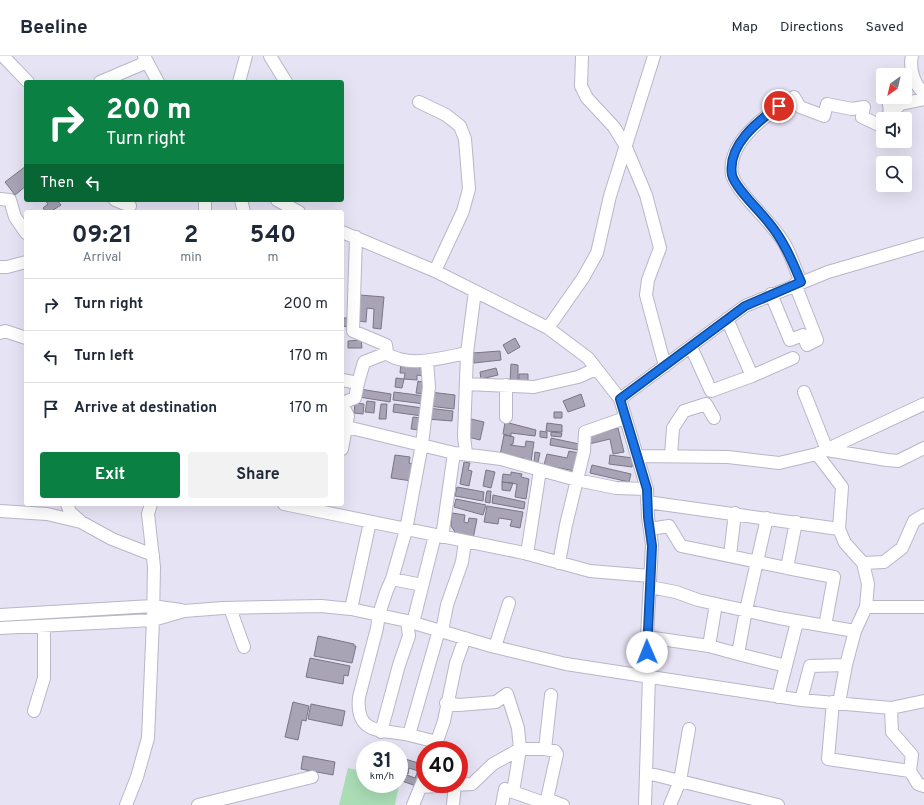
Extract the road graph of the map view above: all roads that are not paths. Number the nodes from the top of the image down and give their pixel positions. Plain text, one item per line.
1 (3, 56) edge
2 (246, 56) edge
3 (270, 56) edge
4 (582, 56) edge
5 (654, 56) edge
6 (910, 57) edge
7 (145, 59) edge
8 (910, 68) edge
9 (26, 80) edge
10 (104, 80) edge
11 (157, 80) edge
12 (240, 80) edge
13 (285, 80) edge
14 (912, 84) edge
15 (924, 94) edge
16 (924, 99) edge
17 (419, 102) dead end
18 (892, 112) edge
19 (876, 124) edge
20 (625, 145) junction
21 (0, 199) edge
22 (120, 202) edge
23 (281, 202) edge
24 (130, 206) edge
25 (295, 210) edge
26 (24, 230) edge
27 (344, 233) edge
28 (356, 237) junction
29 (924, 244) edge
30 (24, 263) edge
31 (0, 267) edge
32 (435, 271) junction
33 (798, 283) junction
34 (475, 291) junction
35 (771, 294) junction
36 (727, 319) junction
37 (548, 328) junction
38 (0, 333) edge
39 (24, 337) edge
40 (691, 347) junction
41 (467, 353) junction
42 (387, 354) junction
43 (793, 358) dead end
44 (427, 361) junction
45 (665, 366) junction
46 (596, 369) junction
47 (752, 376) junction
48 (344, 380) edge
49 (358, 383) junction
50 (466, 384) junction
51 (506, 385) junction
52 (804, 392) dead end
53 (620, 399) junction
54 (344, 402) edge
55 (924, 404) edge
56 (344, 407) edge
57 (506, 418) dead end
58 (625, 418) junction
59 (714, 418) dead end
60 (347, 427) junction
61 (344, 440) edge
62 (422, 444) junction
63 (924, 448) edge
64 (822, 452) junction
65 (460, 453) junction
66 (638, 456) junction
67 (672, 456) junction
68 (540, 470) junction
69 (577, 480) junction
70 (647, 489) junction
71 (647, 502) junction
72 (68, 506) edge
73 (151, 506) edge
74 (302, 506) edge
75 (330, 509) edge
76 (0, 511) edge
77 (736, 513) junction
78 (924, 515) edge
79 (767, 518) junction
80 (81, 522) junction
81 (370, 522) junction
82 (796, 522) junction
83 (650, 529) junction
84 (839, 529) junction
85 (406, 530) junction
86 (438, 536) junction
87 (465, 542) junction
88 (527, 554) junction
89 (153, 555) junction
90 (730, 555) junction
91 (757, 561) junction
92 (559, 563) junction
93 (863, 563) junction
94 (787, 568) junction
95 (392, 579) junction
96 (650, 581) junction
97 (422, 586) junction
98 (509, 603) dead end
99 (716, 604) junction
100 (152, 606) junction
101 (866, 607) junction
102 (230, 608) junction
103 (351, 608) junction
104 (924, 609) edge
105 (746, 610) junction
106 (184, 611) junction
107 (379, 614) junction
108 (0, 615) edge
109 (153, 620) junction
110 (410, 622) junction
111 (797, 622) junction
112 (44, 626) junction
113 (824, 626) junction
114 (0, 628) edge
115 (441, 631) junction
116 (855, 631) junction
117 (647, 637) junction
118 (465, 638) junction
119 (709, 646) junction
120 (244, 647) dead end
121 (495, 647) junction
122 (738, 654) junction
123 (846, 665) junction
124 (786, 666) junction
125 (648, 676) junction
126 (551, 695) dead end
127 (778, 697) junction
128 (800, 700) junction
129 (924, 701) edge
130 (446, 703) junction
131 (836, 703) junction
132 (891, 708) junction
133 (34, 711) dead end
134 (689, 729) dead end
135 (381, 732) junction
136 (409, 735) junction
137 (424, 741) edge
138 (437, 741) edge
139 (520, 749) junction
140 (545, 749) junction
141 (910, 771) junction
142 (647, 773) junction
143 (312, 777) dead end
144 (680, 781) junction
145 (468, 784) edge
146 (924, 786) edge
147 (513, 792) junction
148 (419, 793) edge
149 (454, 793) edge
150 (745, 801) edge
151 (547, 803) edge
152 (126, 805) edge
153 (198, 805) edge
154 (414, 805) edge
155 (453, 805) edge
156 (502, 805) edge
157 (563, 805) edge
158 (645, 805) edge
159 (670, 805) edge
160 (778, 805) edge

1 - 9 street
2 - 12 street
3 - 13 street
4 - 20 street
5 - 20 street
6 - 8 street
7 - 10 street
7 - 11 street
14 - 15 street
16 - 18 street
17 - 32 street
19 - 33 street
20 - 37 street
20 - 45 street
21 - 26 street
22 - 24 street
23 - 25 street
27 - 28 street
28 - 32 street
28 - 42 street
29 - 33 street
30 - 31 street
32 - 34 street
33 - 35 street
33 - 35 street
34 - 37 street
34 - 41 street
35 - 36 street
36 - 40 street
36 - 47 street
37 - 46 street
38 - 39 street
40 - 45 street
40 - 47 street
41 - 44 street
41 - 50 street
42 - 44 street
42 - 49 street
43 - 47 street
44 - 62 street
45 - 53 street
46 - 51 street
46 - 53 street
48 - 49 street
49 - 54 street
50 - 51 street
50 - 65 street
51 - 57 street
52 - 64 street
53 - 58 street
55 - 64 street
56 - 60 street
58 - 66 street
58 - 69 street
59 - 67 street
60 - 61 street
60 - 62 street
62 - 65 street
62 - 85 street
63 - 64 street
64 - 67 street
64 - 84 street
65 - 68 street
65 - 86 street
66 - 67 street
66 - 70 street
68 - 69 street
68 - 88 street
69 - 70 street
69 - 92 street
70 - 71 street
71 - 77 street
71 - 83 street
72 - 80 street
73 - 89 street
74 - 75 street
75 - 81 street
76 - 80 street
77 - 79 street
77 - 90 street
78 - 93 street
79 - 82 street
79 - 91 street
80 - 89 street
81 - 85 street
81 - 103 street
82 - 84 street
82 - 94 street
83 - 90 street
83 - 96 street
84 - 93 street
85 - 86 street
85 - 95 street
86 - 87 street
86 - 97 street
87 - 88 street
87 - 115 street
88 - 92 street
89 - 100 street
90 - 91 street
91 - 94 street
91 - 105 street
92 - 96 street
93 - 101 street
94 - 113 street
95 - 97 street
95 - 107 street
96 - 99 street
96 - 117 street
97 - 110 street
98 - 121 street
99 - 105 street
99 - 119 street
100 - 106 street
100 - 108 street
100 - 109 street
101 - 104 street
101 - 116 street
102 - 103 street
102 - 106 street
102 - 120 street
103 - 107 street
105 - 111 street
105 - 122 street
106 - 109 street
107 - 110 street
107 - 135 street
109 - 112 street
109 - 152 street
110 - 115 street
110 - 135 street
111 - 113 street
111 - 124 street
112 - 114 street
112 - 133 street
113 - 116 street
115 - 118 street
115 - 136 street
116 - 123 street
117 - 119 street
117 - 125 street
118 - 121 street
118 - 130 street
119 - 122 street
121 - 125 street
122 - 124 street
123 - 128 street
123 - 131 street
124 - 127 street
125 - 127 street
125 - 142 street
126 - 140 street
127 - 128 street
128 - 131 street
129 - 132 street
130 - 138 street
130 - 139 street
131 - 132 street
131 - 141 street
132 - 141 street
134 - 144 street
135 - 136 street
136 - 137 street
139 - 140 street
139 - 145 street
139 - 147 street
140 - 151 street
141 - 146 street
142 - 144 street
142 - 158 street
143 - 153 street
144 - 150 street
144 - 159 street
147 - 151 street
147 - 156 street
148 - 154 street
149 - 155 street
150 - 160 street
151 - 157 street

